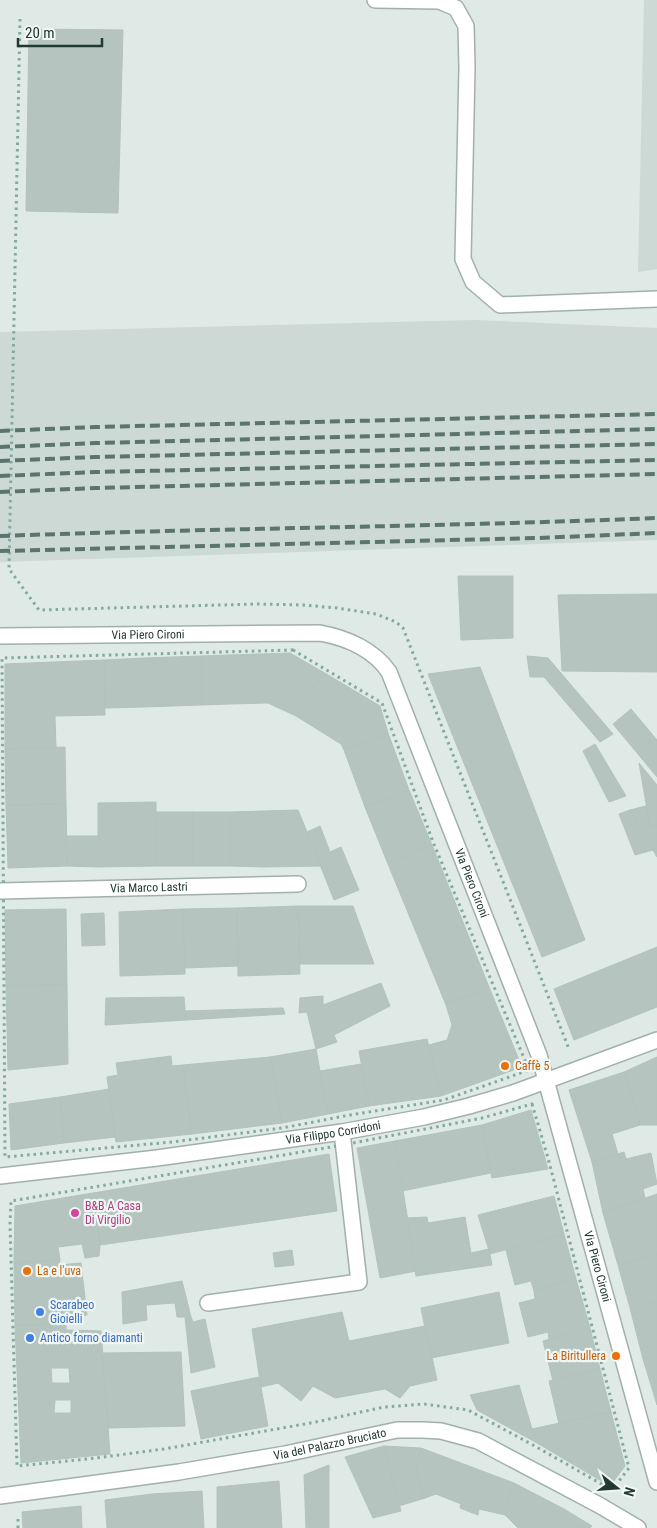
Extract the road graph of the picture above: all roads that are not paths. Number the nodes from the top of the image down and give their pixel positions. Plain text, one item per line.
1 (375, 0) edge
2 (657, 299) edge
3 (0, 636) edge
4 (298, 884) dead end
5 (0, 891) edge
6 (657, 1040) edge
7 (546, 1081) junction
8 (342, 1132) junction
9 (0, 1176) edge
10 (208, 1303) dead end
11 (657, 1482) edge
12 (0, 1496) edge
13 (638, 1528) edge

1 - 2 street
3 - 7 street, Via Piero Cironi
4 - 5 street, Via Marco Lastri
6 - 7 street, Via Filippo Corridoni
7 - 8 street, Via Filippo Corridoni
7 - 11 street, Via Piero Cironi
8 - 9 street, Via Filippo Corridoni
8 - 10 street
12 - 13 street, Via del Palazzo Bruciato

